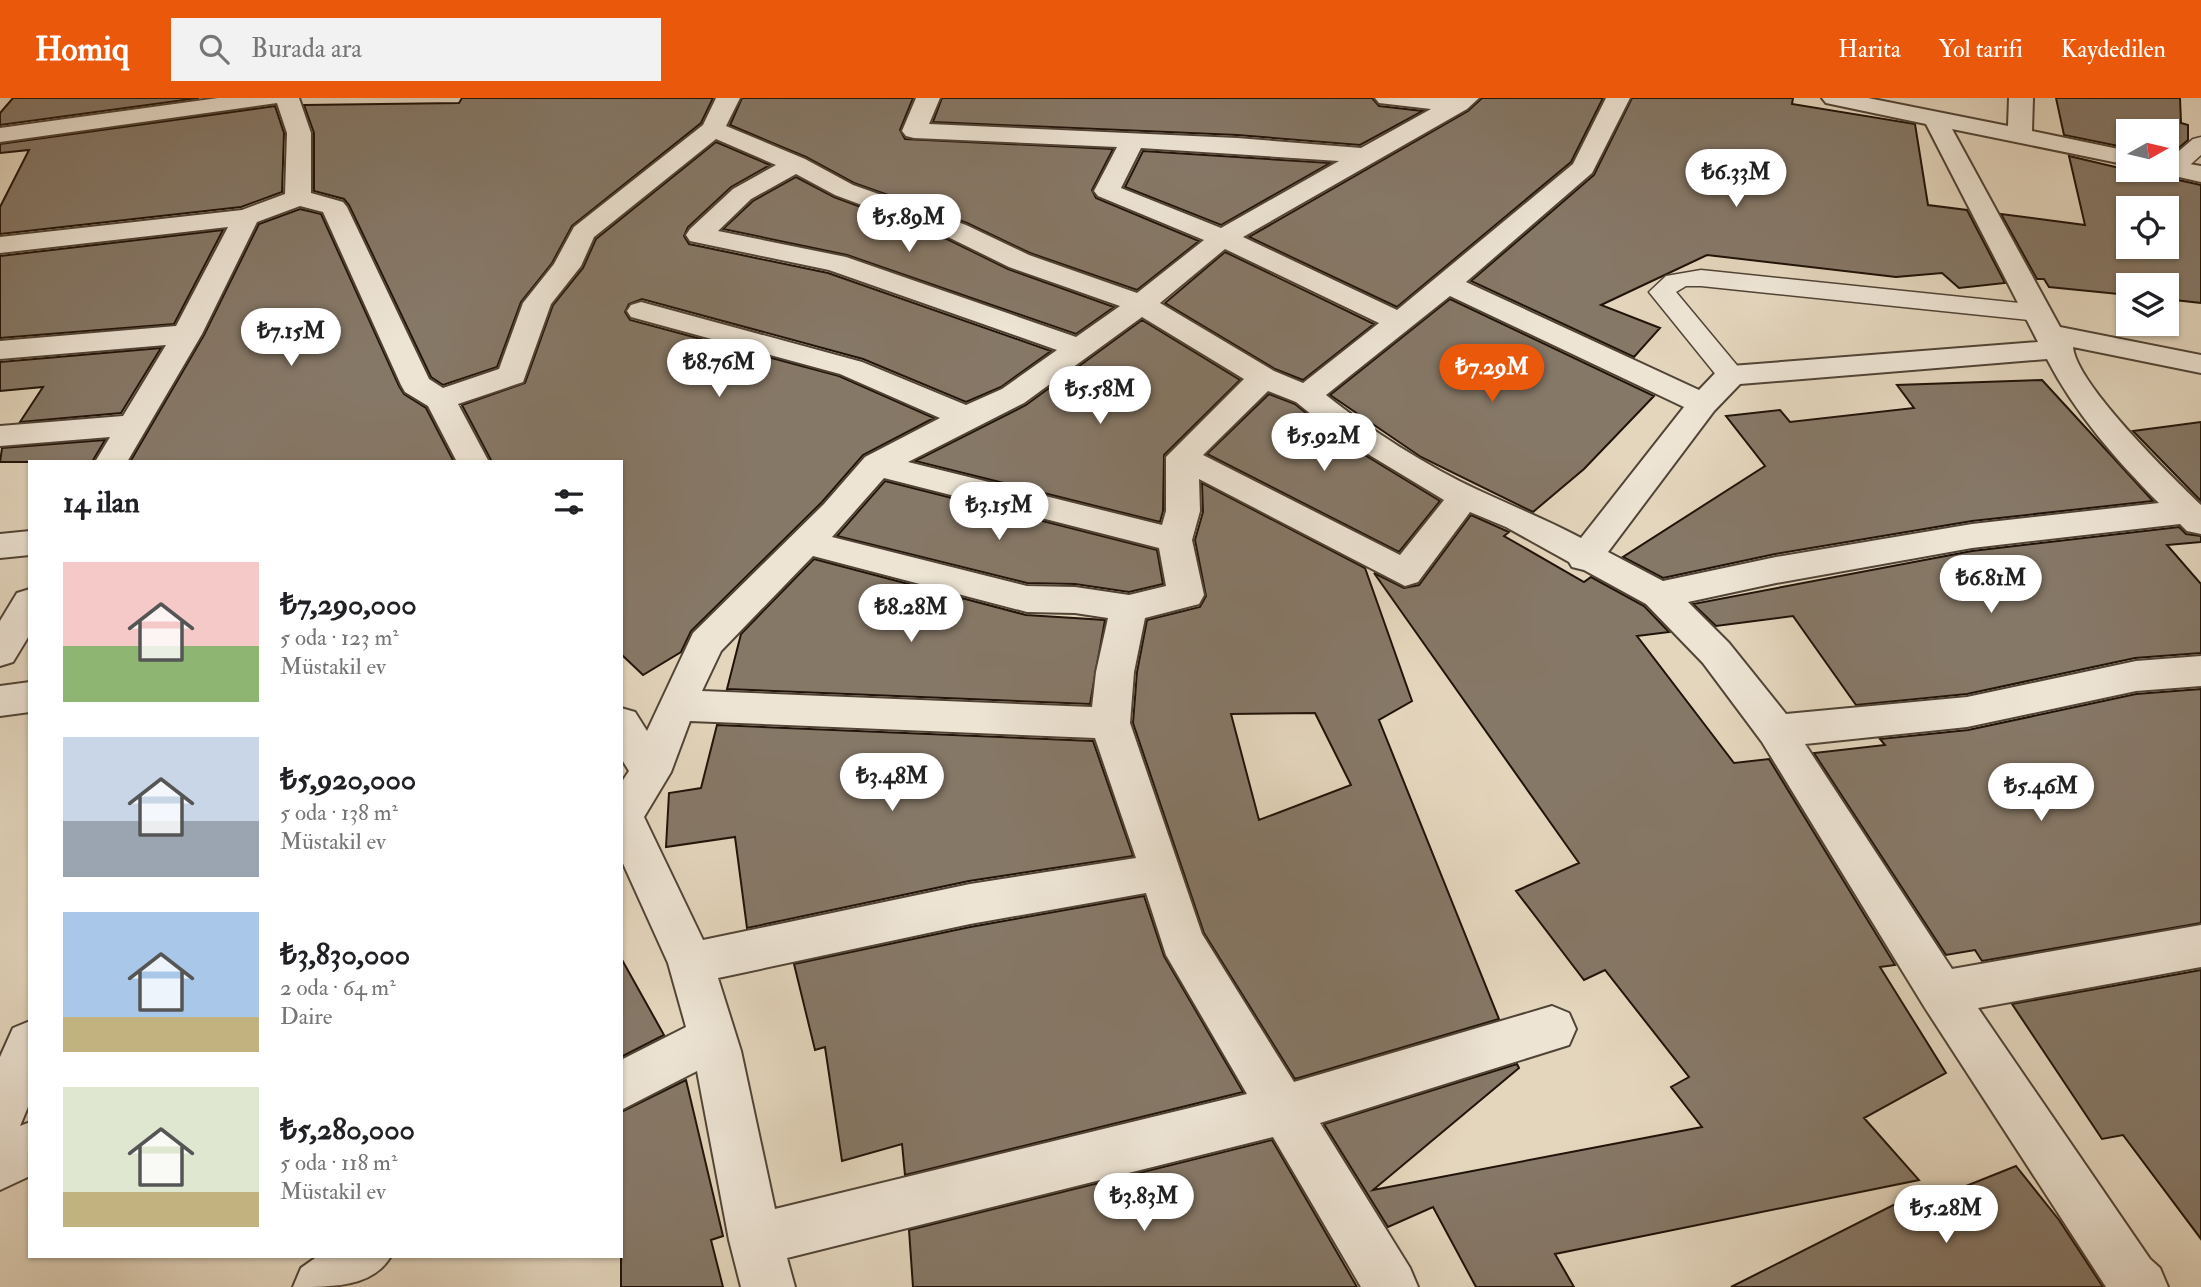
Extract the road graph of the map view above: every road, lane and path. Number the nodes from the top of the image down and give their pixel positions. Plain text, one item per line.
1 (269, 98) edge
2 (286, 98) edge
3 (928, 98) edge
4 (1387, 98) edge
5 (1618, 98) edge
6 (1834, 98) edge
7 (2021, 98) edge
8 (1463, 101) edge
9 (720, 114) edge
10 (1935, 119) junction
11 (0, 135) edge
12 (2020, 135) junction
13 (1133, 140) junction
14 (2201, 144) edge
15 (2116, 155) edge
16 (1363, 156) junction
17 (2179, 160) edge
18 (796, 164) junction
19 (2179, 169) edge
20 (2201, 174) edge
21 (298, 198) junction
22 (246, 217) junction
23 (1223, 238) junction
24 (0, 245) edge
25 (1447, 284) junction
26 (1140, 304) junction
27 (641, 311) dead end
28 (1398, 321) junction
29 (2049, 332) junction
30 (187, 334) junction
31 (1079, 348) junction
32 (0, 350) edge
33 (2201, 364) edge
34 (1731, 375) junction
35 (1264, 378) junction
36 (1307, 395) junction
37 (440, 400) junction
38 (1703, 404) junction
39 (966, 416) junction
40 (133, 425) junction
41 (0, 436) edge
42 (1182, 457) junction
43 (112, 460) edge
44 (472, 460) edge
45 (877, 465) junction
46 (1465, 496) junction
47 (2193, 518) edge
48 (1175, 540) junction
49 (804, 542) junction
50 (28, 543) edge
51 (0, 546) edge
52 (1584, 558) junction
53 (1659, 595) junction
54 (28, 604) edge
55 (1129, 608) junction
56 (1, 647) edge
57 (2201, 671) edge
58 (28, 697) edge
59 (0, 701) edge
60 (676, 705) junction
61 (1111, 723) junction
62 (623, 726) edge
63 (1776, 731) junction
64 (651, 772) junction
65 (623, 816) edge
66 (623, 820) edge
67 (1162, 872) junction
68 (2201, 946) edge
69 (691, 963) junction
70 (1941, 993) junction
71 (1552, 1029) dead end
72 (712, 1038) junction
73 (28, 1049) edge
74 (623, 1085) edge
75 (1282, 1110) junction
76 (0, 1114) edge
77 (28, 1148) edge
78 (0, 1165) edge
79 (755, 1240) junction
80 (362, 1258) edge
81 (2130, 1284) edge
82 (320, 1287) edge
83 (768, 1287) edge
84 (1391, 1287) edge

1 - 11 street
2 - 21 street
3 - 13 street
4 - 8 street
5 - 25 street
6 - 10 street
7 - 12 street
8 - 16 street
9 - 18 street
9 - 37 street
10 - 12 street
10 - 29 street
12 - 15 street
13 - 16 street
13 - 23 street
14 - 17 lane
16 - 23 street
18 - 26 street
18 - 31 street
19 - 20 street
21 - 22 street
21 - 37 street
22 - 24 street
22 - 30 street
23 - 26 street
23 - 28 street
25 - 28 street
25 - 38 street
26 - 31 street
26 - 35 street
27 - 39 street
28 - 36 street
29 - 33 street
29 - 34 street
29 - 34 lane
29 - 47 street
30 - 32 street
30 - 40 street
31 - 39 street
34 - 38 street
35 - 36 street
35 - 42 street
36 - 46 street
37 - 44 street
38 - 52 street
39 - 45 street
40 - 41 street
40 - 43 street
42 - 46 street
42 - 48 street
45 - 48 street
45 - 49 street
46 - 52 street
47 - 53 street
48 - 55 street
49 - 55 street
49 - 60 street
50 - 51 street
52 - 53 street
53 - 63 street
54 - 56 street
55 - 61 street
57 - 63 street
58 - 59 street
60 - 61 street
60 - 64 street
61 - 67 street
62 - 64 street
63 - 70 street
64 - 65 street
66 - 69 street
67 - 69 street
67 - 75 street
68 - 70 street
69 - 72 street
70 - 81 street
71 - 75 street
72 - 74 street
72 - 79 street
73 - 76 street
75 - 79 street
75 - 84 street
77 - 78 street
79 - 83 street
80 - 82 street

